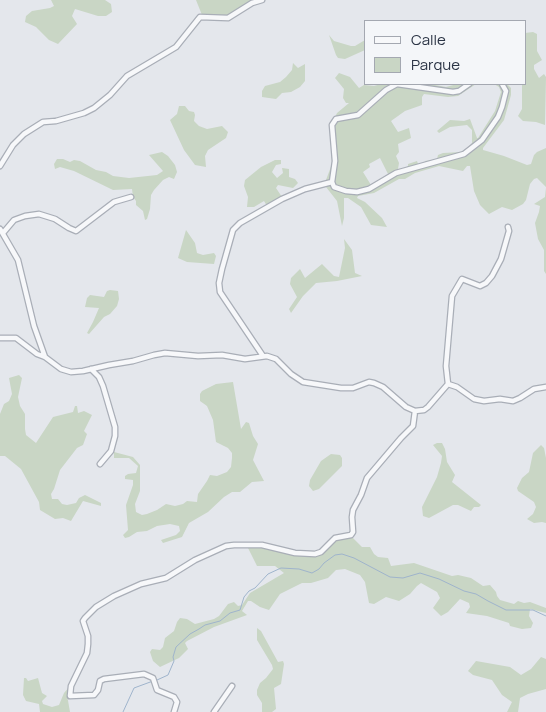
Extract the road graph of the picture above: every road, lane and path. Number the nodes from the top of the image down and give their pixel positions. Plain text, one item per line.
1 (262, 0) edge
2 (395, 85) edge
3 (404, 85) edge
4 (468, 85) edge
5 (503, 85) edge
6 (0, 166) edge
7 (332, 182) junction
8 (131, 197) dead end
9 (508, 227) dead end
10 (2, 231) edge
11 (0, 338) edge
12 (263, 356) junction
13 (45, 357) junction
14 (92, 369) junction
15 (448, 384) junction
16 (546, 387) edge
17 (415, 411) junction
18 (100, 464) dead end
19 (232, 686) dead end
20 (174, 712) edge
21 (214, 712) edge

1 - 6 street
2 - 7 street
3 - 4 street
5 - 7 street
7 - 12 street
8 - 10 street
9 - 15 street
10 - 13 street
11 - 13 street
12 - 14 street
12 - 17 street
13 - 14 street
14 - 18 street
15 - 16 street
15 - 17 street
17 - 20 street
19 - 21 street

